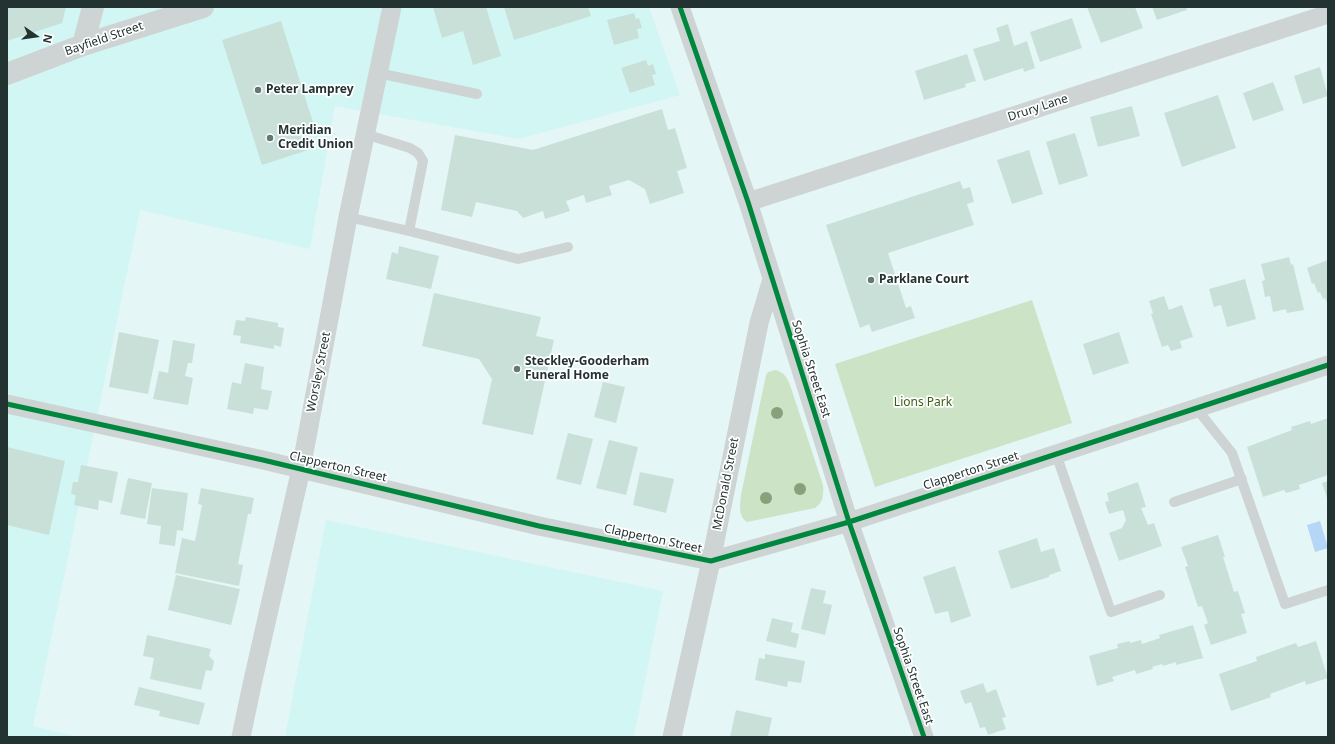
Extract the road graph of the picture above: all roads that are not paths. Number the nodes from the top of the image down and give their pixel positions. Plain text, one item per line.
1 (93, 7) edge
2 (203, 7) edge
3 (392, 7) edge
4 (680, 7) edge
5 (170, 11) edge
6 (1328, 14) edge
7 (83, 45) junction
8 (378, 73) junction
9 (7, 74) edge
10 (477, 94) dead end
11 (365, 134) junction
12 (748, 202) junction
13 (348, 217) junction
14 (409, 231) junction
15 (568, 247) dead end
16 (772, 279) junction
17 (1328, 365) edge
18 (7, 404) edge
19 (1196, 408) junction
20 (1056, 454) junction
21 (301, 469) junction
22 (1242, 479) junction
23 (1174, 502) dead end
24 (849, 522) junction
25 (711, 562) junction
26 (1328, 590) edge
27 (1160, 595) dead end
28 (241, 737) edge
29 (672, 737) edge
30 (924, 737) edge

1 - 7 main road
2 - 5 main road, Bayfield Street
3 - 8 street, Worsley Street
4 - 12 street, Sophia Street East
5 - 7 main road, Bayfield Street
6 - 12 street, Drury Lane
7 - 9 main road, Bayfield Street
8 - 10 lane
8 - 11 street, Worsley Street
11 - 13 street, Worsley Street
11 - 14 lane
12 - 16 street, Sophia Street East
13 - 14 lane
13 - 21 street, Worsley Street
14 - 15 lane
16 - 24 street, Sophia Street East
16 - 25 street, McDonald Street
17 - 19 street, Clapperton Street
18 - 21 street, Clapperton Street
19 - 20 street, Clapperton Street
19 - 22 lane
20 - 24 street, Clapperton Street
20 - 27 lane
21 - 25 street, Clapperton Street
21 - 28 street, Worsley Street
22 - 23 lane
22 - 26 lane
24 - 25 street, Clapperton Street
24 - 30 street, Sophia Street East
25 - 29 street, McDonald Street

